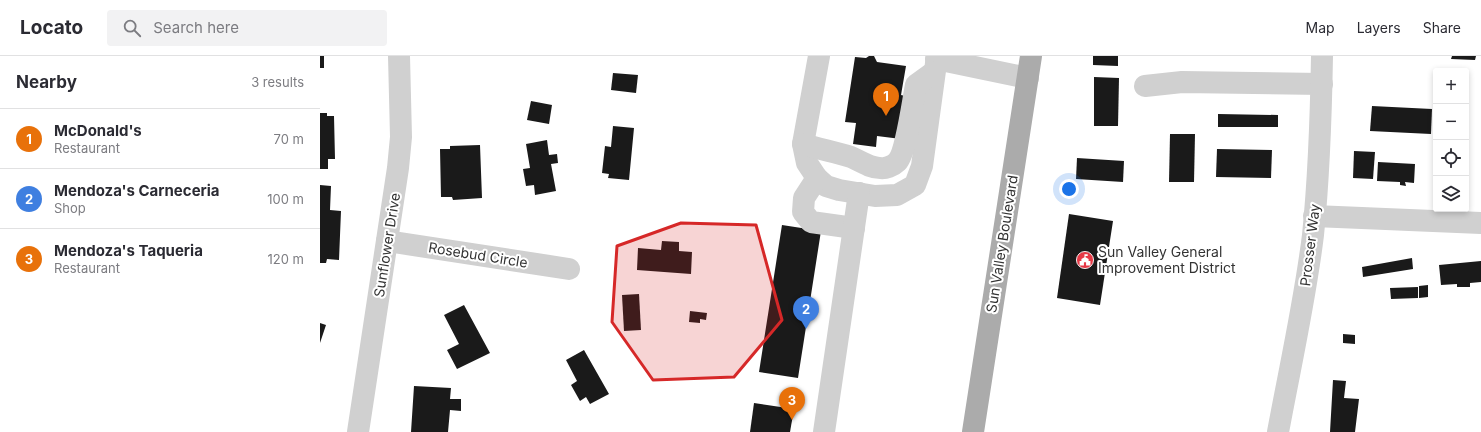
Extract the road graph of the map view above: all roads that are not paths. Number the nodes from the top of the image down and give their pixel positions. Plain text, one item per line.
1 (399, 56) edge
2 (819, 56) edge
3 (1031, 56) edge
4 (1322, 56) edge
5 (936, 62) edge
6 (1028, 78) junction
7 (1322, 84) junction
8 (1145, 86) dead end
9 (813, 147) junction
10 (817, 178) junction
11 (859, 193) junction
12 (1314, 216) junction
13 (1481, 224) edge
14 (854, 228) junction
15 (387, 241) junction
16 (569, 269) dead end
17 (358, 432) edge
18 (824, 432) edge
19 (974, 432) edge
20 (1278, 432) edge

1 - 15 street, Sunflower Drive
2 - 9 street
3 - 6 main road, Sun Valley Boulevard
4 - 7 street, Prosser Way
5 - 6 street
5 - 9 street
5 - 11 street
6 - 19 main road, Sun Valley Boulevard
7 - 8 street
7 - 12 street, Prosser Way
9 - 10 street
10 - 11 street
10 - 14 street
11 - 14 street
12 - 13 street
12 - 20 street, Prosser Way
14 - 18 street
15 - 16 street, Rosebud Circle
15 - 17 street, Sunflower Drive

